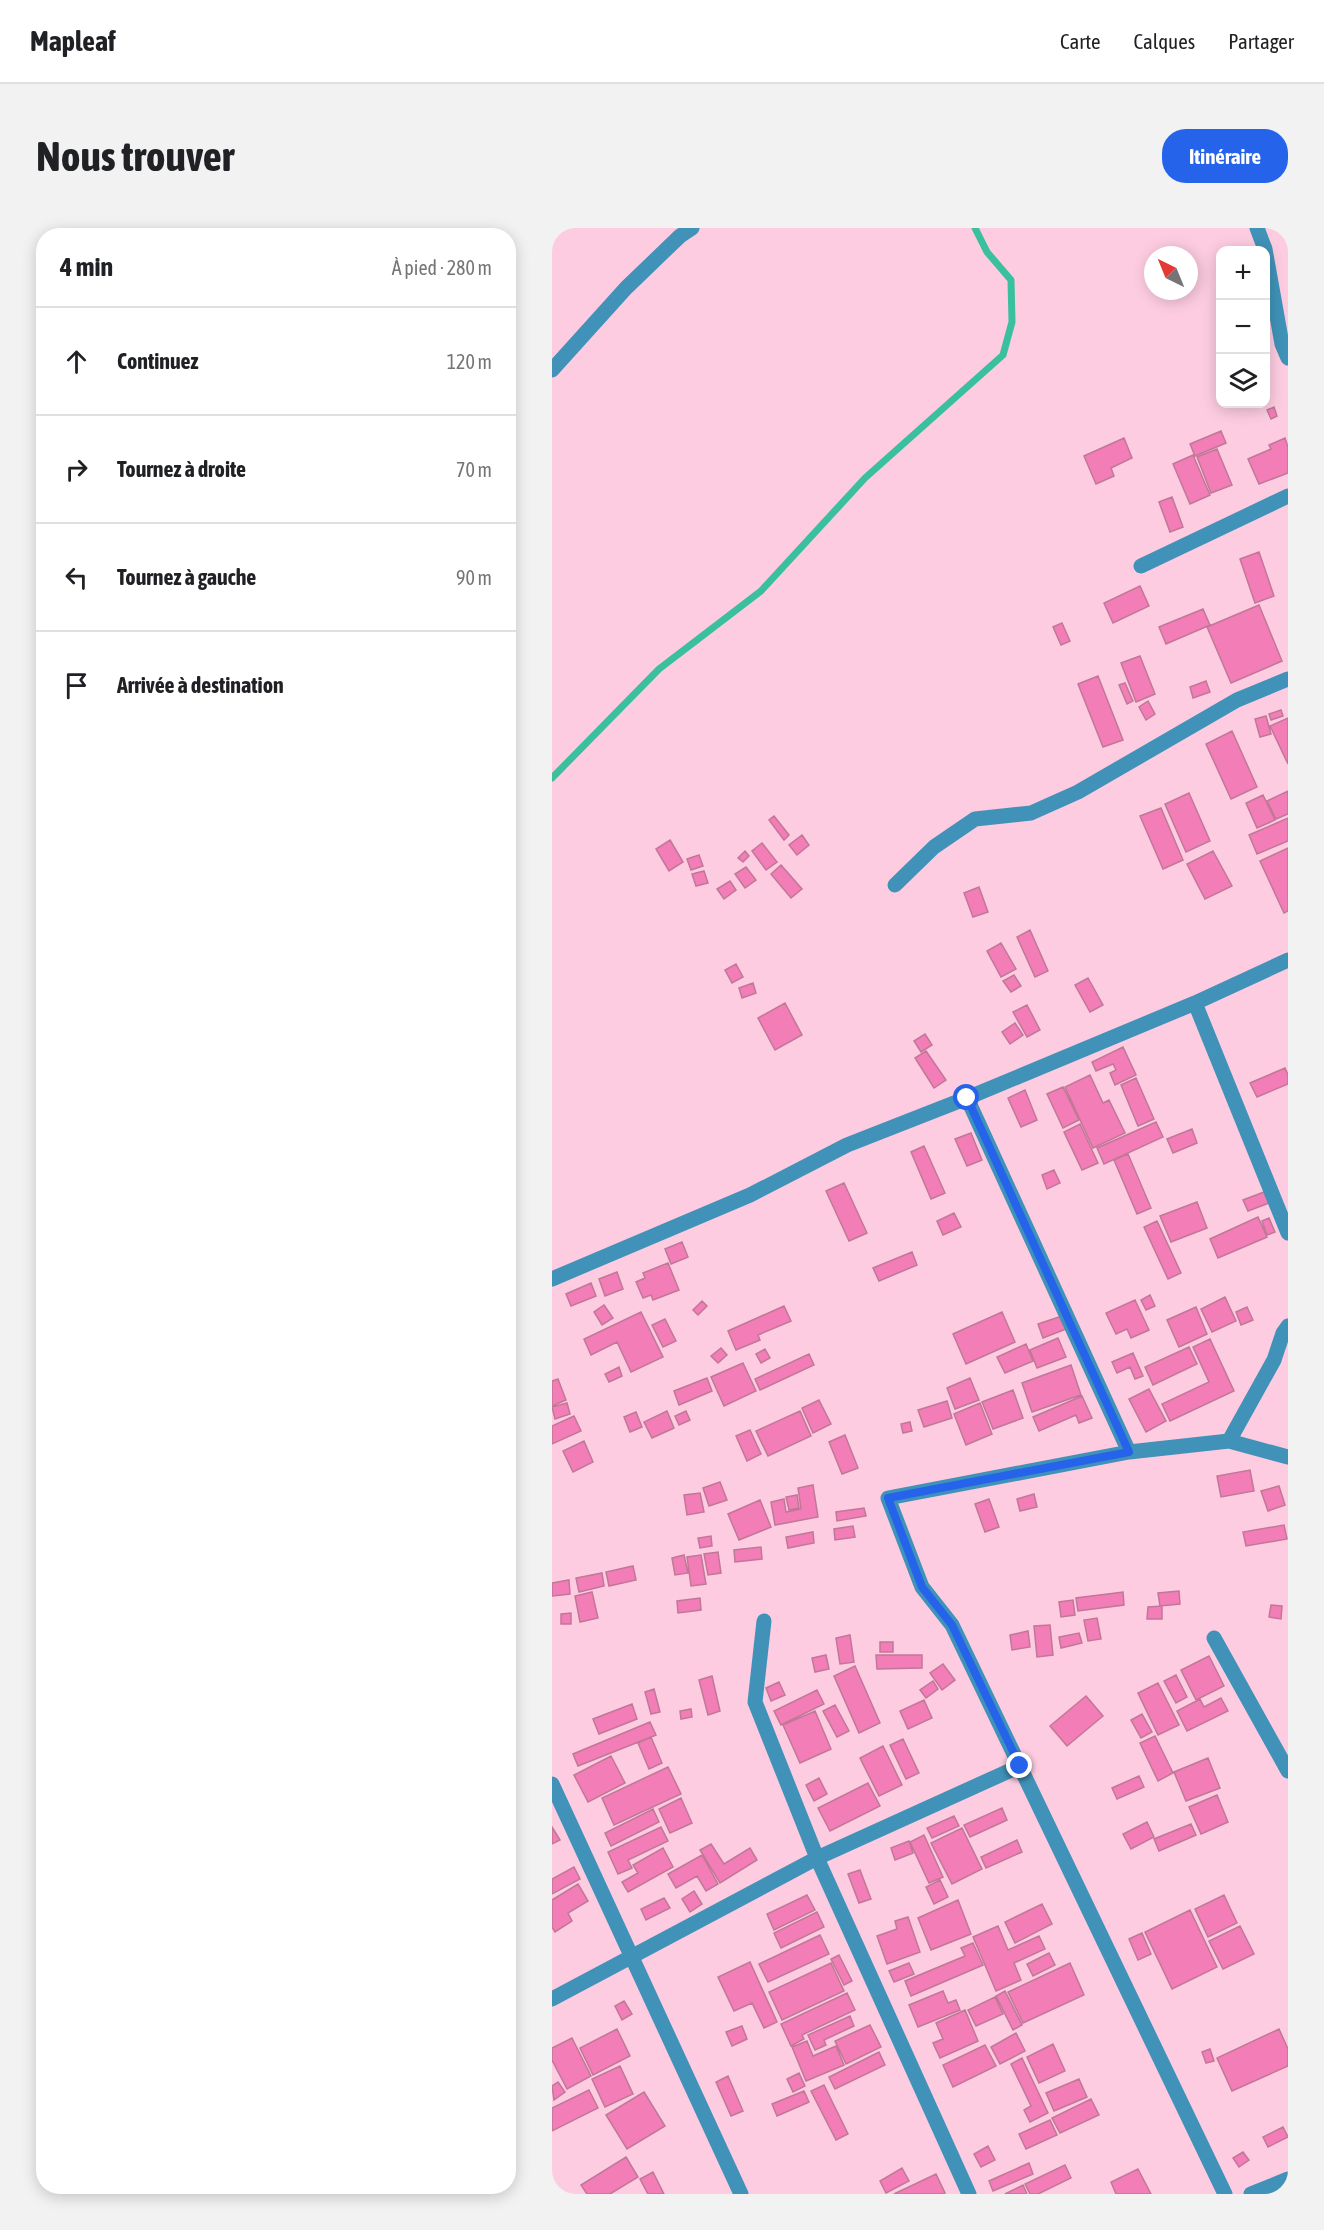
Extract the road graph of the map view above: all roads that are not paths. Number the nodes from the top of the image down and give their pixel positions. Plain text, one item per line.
1 (692, 228) edge
2 (1257, 228) edge
3 (1288, 358) edge
4 (552, 370) edge
5 (1288, 496) edge
6 (1141, 566) dead end
7 (1288, 679) edge
8 (895, 885) dead end
9 (1288, 960) edge
10 (1195, 1003) junction
11 (967, 1098) junction
12 (1284, 1211) edge
13 (1288, 1233) edge
14 (552, 1278) edge
15 (1288, 1326) edge
16 (1229, 1441) junction
17 (1129, 1452) junction
18 (1288, 1457) edge
19 (764, 1621) dead end
20 (1214, 1638) dead end
21 (1020, 1766) junction
22 (1288, 1771) edge
23 (552, 1784) edge
24 (817, 1858) junction
25 (632, 1957) junction
26 (552, 1999) edge
27 (1288, 2179) edge
28 (741, 2194) edge
29 (969, 2194) edge
30 (1225, 2194) edge
31 (1251, 2194) edge

1 - 4 street
2 - 3 street
5 - 6 street
7 - 8 street
9 - 10 street
10 - 11 street
10 - 12 street
11 - 14 street
11 - 17 street
12 - 13 street
15 - 16 street
16 - 17 street
16 - 18 street
17 - 21 street
19 - 24 street
20 - 22 street
21 - 24 street
21 - 30 street
23 - 25 street
24 - 25 street
24 - 29 street
25 - 26 street
25 - 28 street
27 - 31 street

